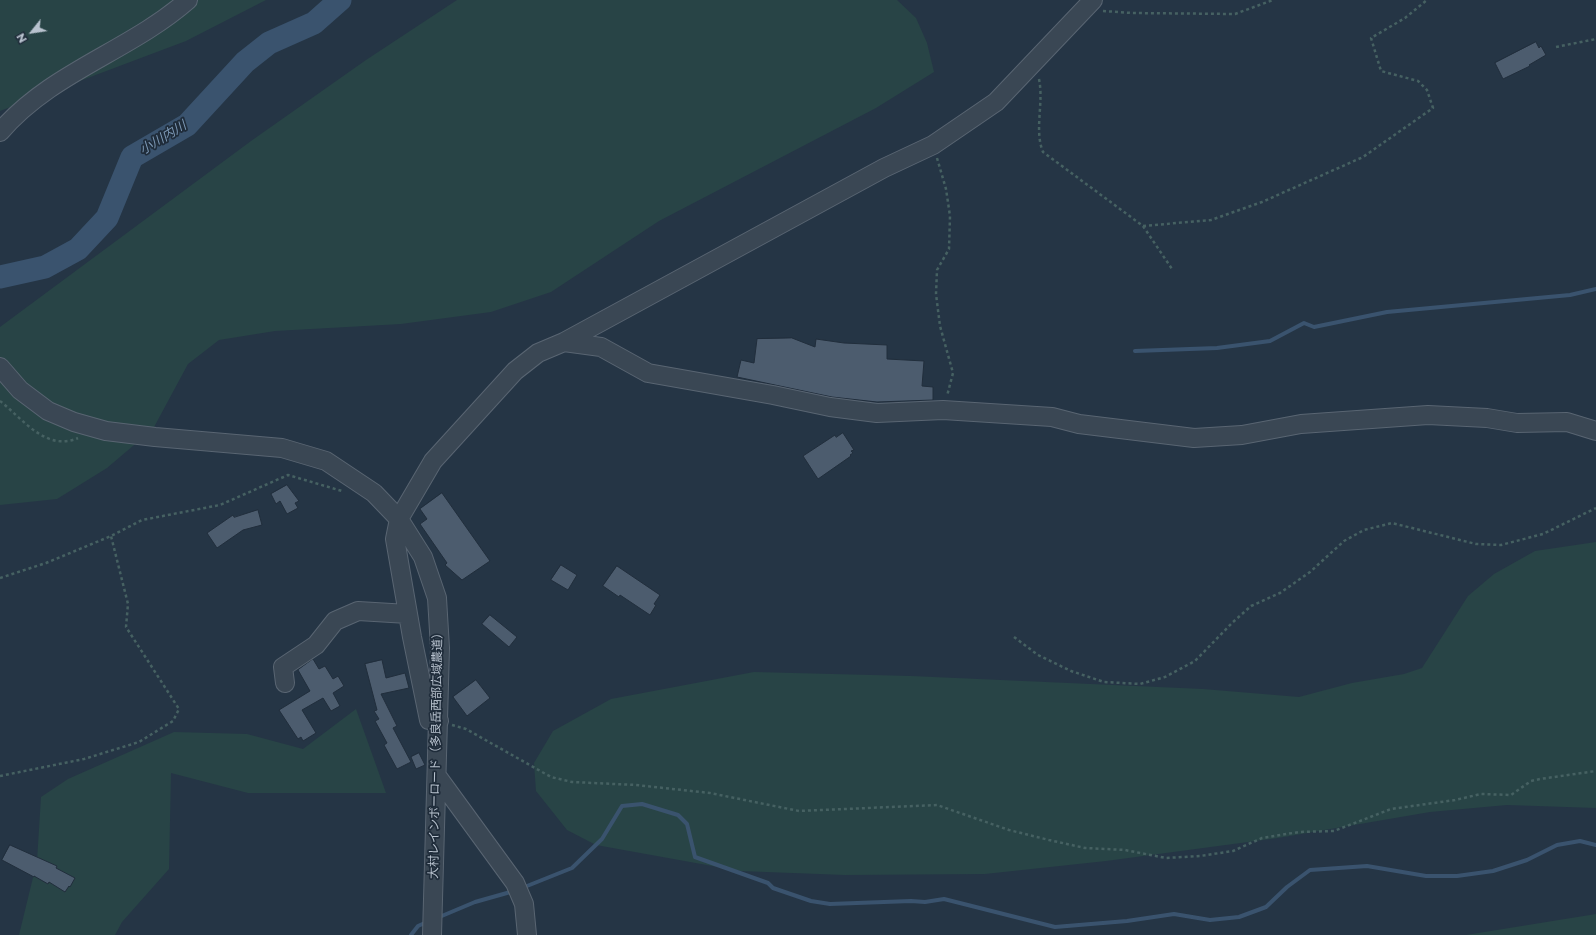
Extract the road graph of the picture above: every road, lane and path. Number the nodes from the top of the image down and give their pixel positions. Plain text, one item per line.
1 (188, 0) edge
2 (1274, 0) edge
3 (1427, 0) edge
4 (1089, 5) edge
5 (1596, 39) edge
6 (1556, 47) dead end
7 (1031, 67) junction
8 (5, 126) edge
9 (933, 145) junction
10 (1143, 226) junction
11 (1172, 269) dead end
12 (564, 342) junction
13 (0, 367) edge
14 (943, 410) junction
15 (1596, 431) edge
16 (362, 484) junction
17 (1596, 508) edge
18 (399, 519) junction
19 (111, 536) junction
20 (0, 578) edge
21 (408, 614) junction
22 (1014, 637) dead end
23 (285, 682) dead end
24 (439, 721) junction
25 (1596, 771) edge
26 (0, 776) edge
27 (437, 776) junction
28 (432, 935) edge
29 (527, 935) edge

1 - 8 street
2 - 4 path
3 - 10 path
4 - 7 street
5 - 6 path
7 - 9 street
7 - 10 path
9 - 12 street
9 - 14 path
10 - 11 path
12 - 14 street
12 - 18 street
13 - 16 street, 大村レインボーロード（多良岳西部広域農道）
14 - 15 street
16 - 18 street, 大村レインボーロード（多良岳西部広域農道）
16 - 19 path
17 - 22 path
18 - 21 street
18 - 24 street, 大村レインボーロード（多良岳西部広域農道）
19 - 20 path
19 - 26 path
21 - 23 street
21 - 24 street
24 - 25 path
24 - 27 street, 大村レインボーロード（多良岳西部広域農道）
27 - 28 street, 大村レインボーロード（多良岳西部広域農道）
27 - 29 street

